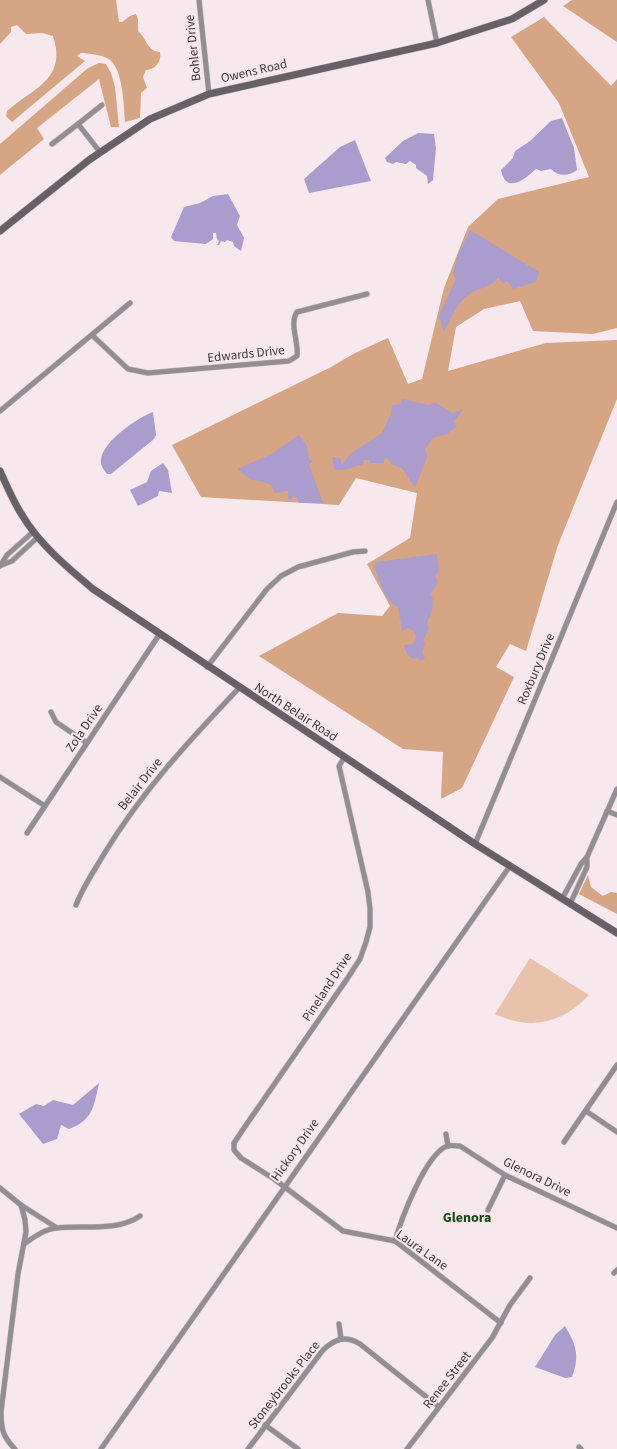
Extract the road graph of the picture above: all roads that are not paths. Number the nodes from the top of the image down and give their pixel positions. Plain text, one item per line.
1 (199, 0) edge
2 (428, 0) edge
3 (544, 0) edge
4 (437, 43) junction
5 (209, 94) junction
6 (102, 105) dead end
7 (78, 124) junction
8 (52, 144) dead end
9 (100, 152) junction
10 (0, 230) edge
11 (367, 294) dead end
12 (130, 303) dead end
13 (92, 335) junction
14 (0, 410) edge
15 (0, 471) edge
16 (617, 502) edge
17 (36, 534) junction
18 (365, 551) dead end
19 (1, 566) edge
20 (159, 635) junction
21 (207, 667) junction
22 (239, 688) junction
23 (51, 712) dead end
24 (87, 744) junction
25 (344, 758) junction
26 (0, 777) edge
27 (617, 789) edge
28 (45, 806) junction
29 (607, 811) junction
30 (617, 816) edge
31 (27, 833) dead end
32 (475, 844) junction
33 (587, 857) junction
34 (510, 866) junction
35 (574, 877) junction
36 (581, 881) junction
37 (562, 899) junction
38 (570, 904) junction
39 (76, 905) dead end
40 (617, 933) edge
41 (617, 1065) edge
42 (586, 1111) junction
43 (617, 1132) edge
44 (446, 1134) dead end
45 (564, 1142) dead end
46 (448, 1146) junction
47 (505, 1175) junction
48 (283, 1187) junction
49 (0, 1188) edge
50 (21, 1205) junction
51 (488, 1210) dead end
52 (140, 1216) dead end
53 (57, 1228) junction
54 (617, 1228) edge
55 (395, 1241) junction
56 (24, 1244) junction
57 (530, 1278) dead end
58 (501, 1323) junction
59 (339, 1324) dead end
60 (341, 1339) junction
61 (440, 1407) junction
62 (265, 1425) junction
63 (15, 1449) edge
64 (101, 1449) edge
65 (248, 1449) edge
66 (298, 1449) edge
67 (407, 1449) edge

1 - 5 street, Bohler Drive
2 - 4 street
3 - 4 main road, Owens Road
4 - 5 main road, Owens Road
5 - 9 main road, Owens Road
6 - 7 street
7 - 8 street
7 - 9 street
9 - 10 main road, Owens Road
11 - 13 street, Edwards Drive
12 - 13 street
13 - 14 street
15 - 17 main road, North Belair Road
16 - 32 street, Roxbury Drive
17 - 19 street
17 - 20 main road, North Belair Road
18 - 21 street
20 - 21 main road, North Belair Road
20 - 24 street, Zola Drive
21 - 22 main road, North Belair Road
22 - 25 main road, North Belair Road
22 - 39 street, Belair Drive
23 - 24 street
24 - 28 street, Zola Drive
25 - 32 main road, North Belair Road
25 - 48 street, Pineland Drive
26 - 28 street
27 - 29 street
28 - 31 street, Zola Drive
29 - 30 street
29 - 33 street
32 - 34 main road, North Belair Road
33 - 35 street
33 - 36 street
34 - 37 main road, North Belair Road
34 - 48 street, Hickory Drive
35 - 36 street
35 - 37 street
36 - 38 street
37 - 38 main road, North Belair Road
38 - 40 main road, North Belair Road
41 - 42 street
42 - 43 street
42 - 45 street
44 - 46 street
46 - 47 street, Glenora Drive
46 - 55 street
47 - 51 street
47 - 54 street, Glenora Drive
48 - 55 street, Laura Lane
48 - 64 street, Hickory Drive
49 - 50 street
50 - 53 street
50 - 56 street
52 - 53 street
53 - 56 street
55 - 58 street, Laura Lane
56 - 63 street
57 - 58 street, Renee Street
58 - 61 street, Renee Street
59 - 60 street
60 - 61 street
60 - 62 street, Stoneybrooks Place
61 - 67 street, Renee Street
62 - 65 street, Stoneybrooks Place
62 - 66 street

